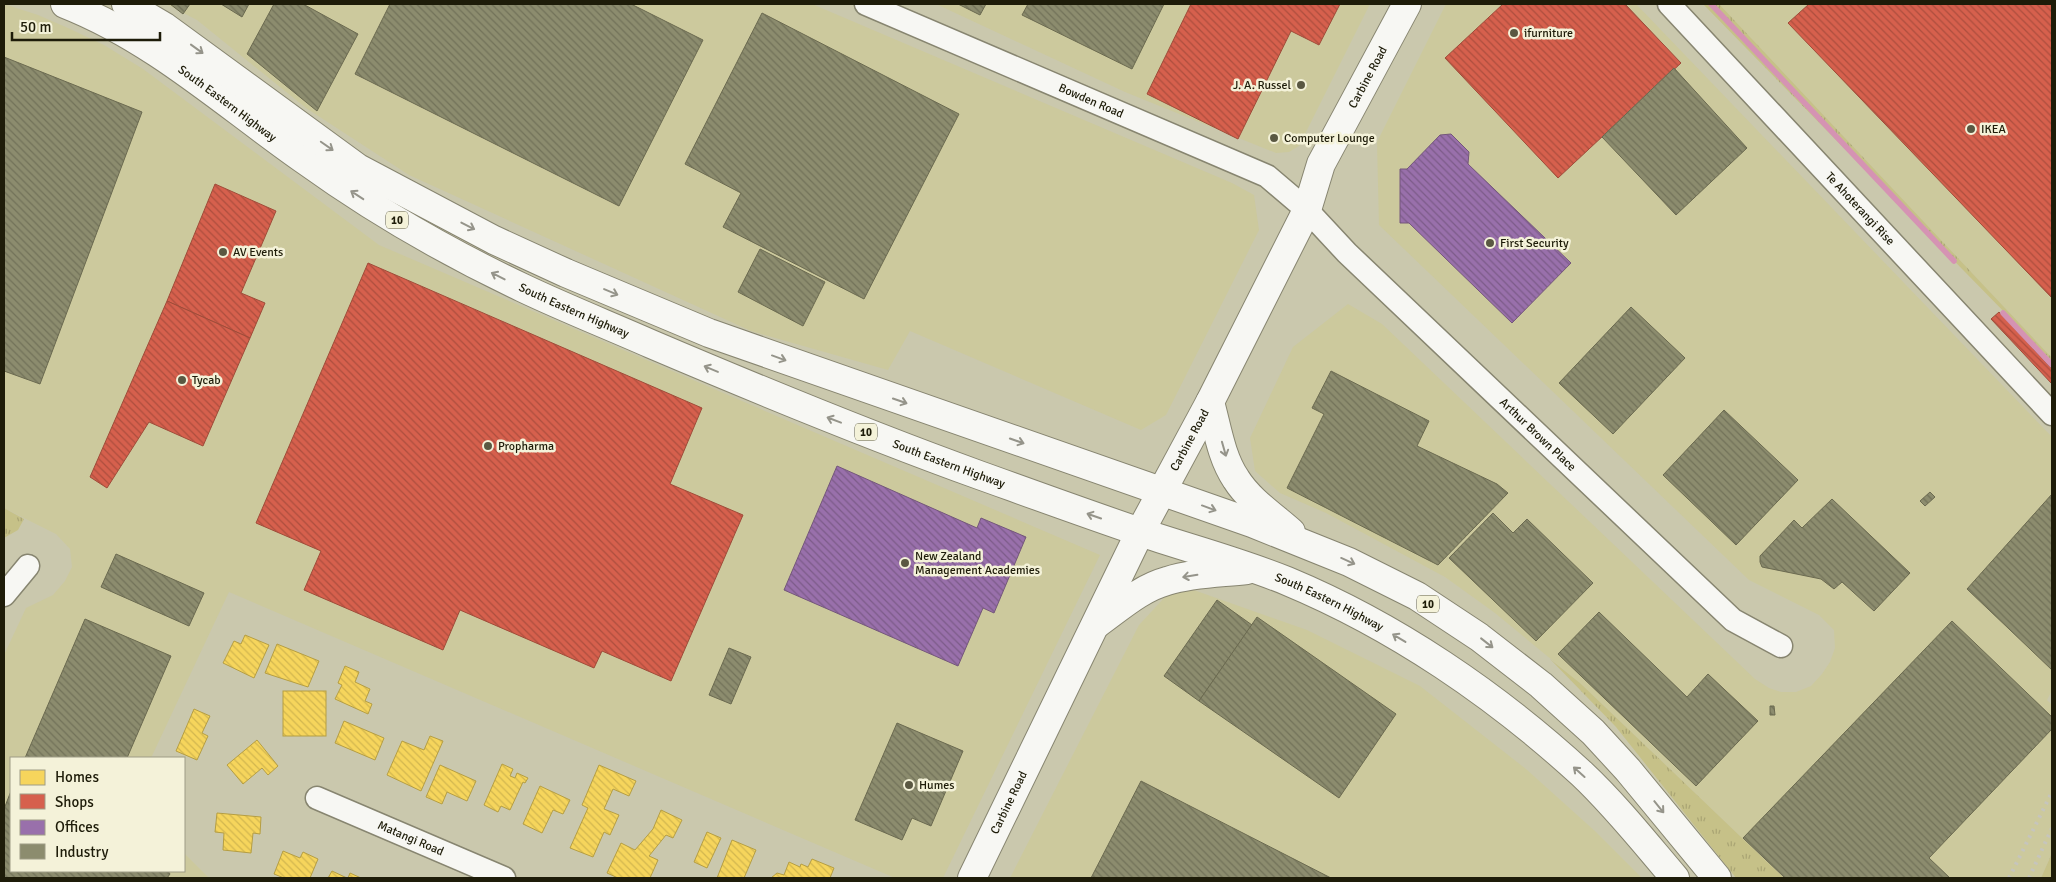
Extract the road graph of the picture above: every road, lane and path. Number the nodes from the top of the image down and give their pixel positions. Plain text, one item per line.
1 (65, 4) edge
2 (126, 4) edge
3 (866, 4) edge
4 (1407, 4) edge
5 (1669, 4) edge
6 (1307, 210) junction
7 (1210, 402) junction
8 (2052, 414) edge
9 (1163, 491) junction
10 (1140, 532) junction
11 (1302, 543) junction
12 (28, 566) dead end
13 (1256, 569) junction
14 (4, 595) edge
15 (1096, 625) junction
16 (1781, 646) dead end
17 (318, 798) dead end
18 (1709, 868) edge
19 (504, 878) edge
20 (972, 878) edge
21 (1675, 878) edge

10 -> 1 main road, South Eastern Highway / 10
2 -> 9 main road, South Eastern Highway / 10
3 - 6 street, Bowden Road
4 - 6 main road, Carbine Road
5 - 8 street, Te Ahoterangi Rise
6 - 7 main road, Carbine Road
6 - 16 street, Arthur Brown Place
7 - 9 main road, Carbine Road
7 -> 11 main road
9 - 10 main road, Carbine Road
9 -> 11 main road, South Eastern Highway / 10
10 - 13 main road, South Eastern Highway / 10
10 - 15 main road, Carbine Road
11 -> 18 main road, South Eastern Highway / 10
12 - 14 street
13 -> 15 main road
21 -> 13 main road, South Eastern Highway / 10
15 - 20 main road, Carbine Road
17 - 19 street, Matangi Road

